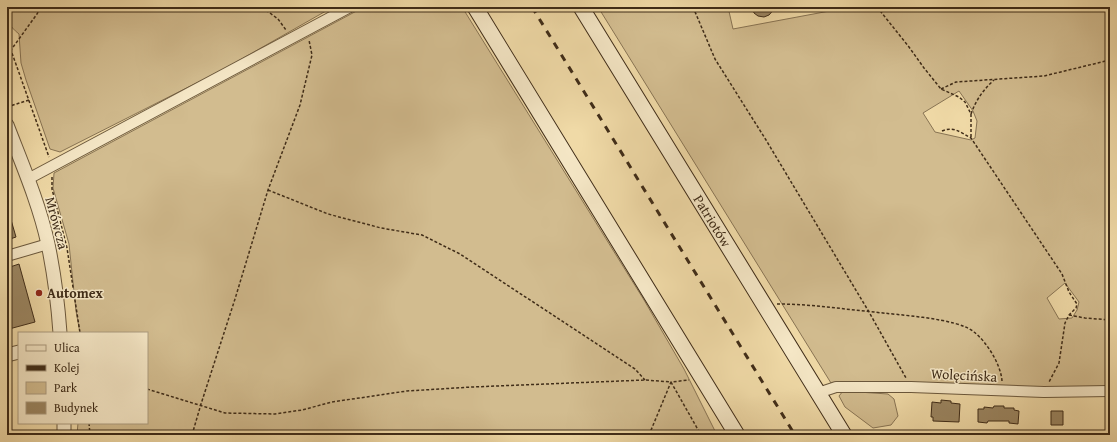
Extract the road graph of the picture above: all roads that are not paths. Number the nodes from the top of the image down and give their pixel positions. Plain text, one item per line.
1 (350, 7) edge
2 (475, 7) edge
3 (581, 7) edge
4 (7, 125) edge
5 (28, 179) junction
6 (48, 244) junction
7 (7, 256) edge
8 (60, 332) edge
9 (18, 352) edge
10 (7, 355) edge
11 (1110, 391) edge
12 (818, 393) junction
13 (64, 424) edge
14 (64, 435) edge
15 (737, 435) edge
16 (844, 435) edge

1 - 5 street
2 - 15 main road
3 - 12 main road, Patriotów
4 - 5 street, Mrówcza
5 - 6 street, Mrówcza
6 - 7 street
6 - 8 street, Mrówcza
9 - 10 street
11 - 12 street, Wolęcińska
12 - 16 main road, Patriotów
13 - 14 street

